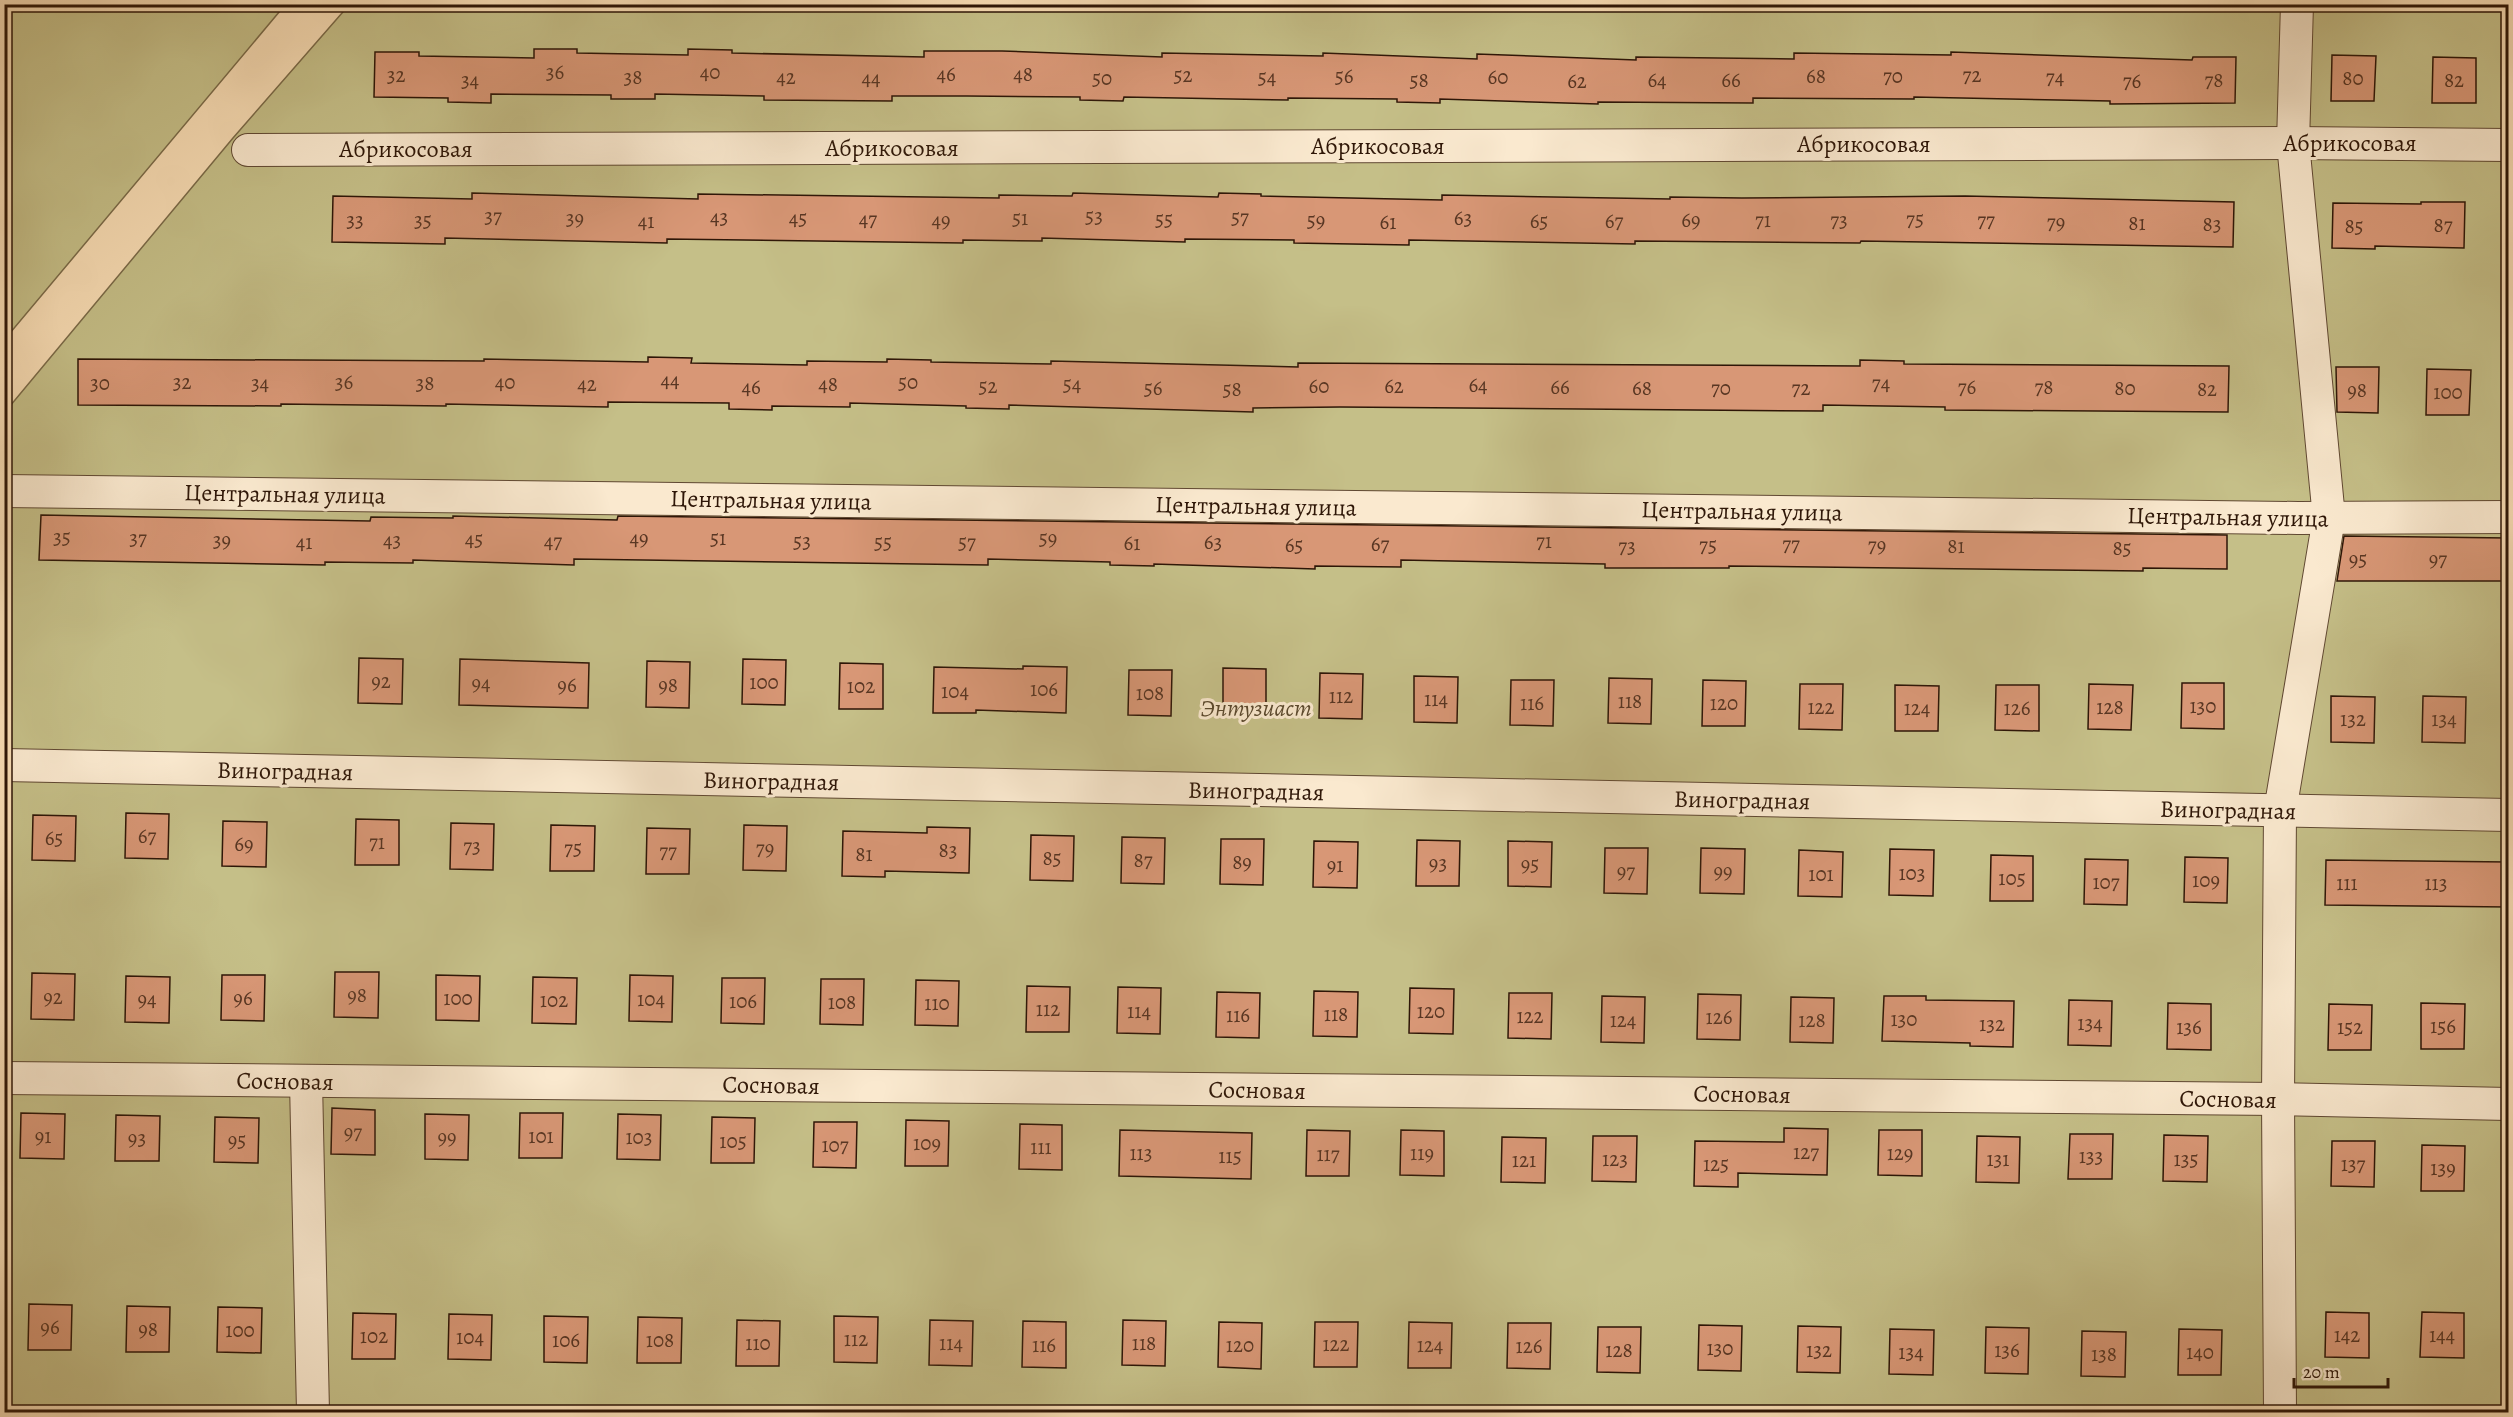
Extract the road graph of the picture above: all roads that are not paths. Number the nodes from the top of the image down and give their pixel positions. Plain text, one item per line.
1 (2297, 4) edge
2 (2293, 143) junction
3 (2508, 145) edge
4 (248, 150) dead end
5 (4, 491) edge
6 (2508, 517) edge
7 (2329, 518) junction
8 (4, 765) edge
9 (2280, 812) junction
10 (2508, 815) edge
11 (4, 1078) edge
12 (306, 1081) junction
13 (2278, 1099) junction
14 (2508, 1104) edge
15 (313, 1413) edge
16 (2280, 1413) edge

1 - 2 street
2 - 3 street, Абрикосовая
2 - 4 street, Абрикосовая
2 - 7 street
5 - 7 street, Центральная улица
6 - 7 street, Центральная улица
7 - 9 street
8 - 9 street, Виноградная
9 - 10 street, Виноградная
9 - 13 street
11 - 12 street, Сосновая
12 - 13 street, Сосновая
12 - 15 street
13 - 14 street, Сосновая
13 - 16 street

